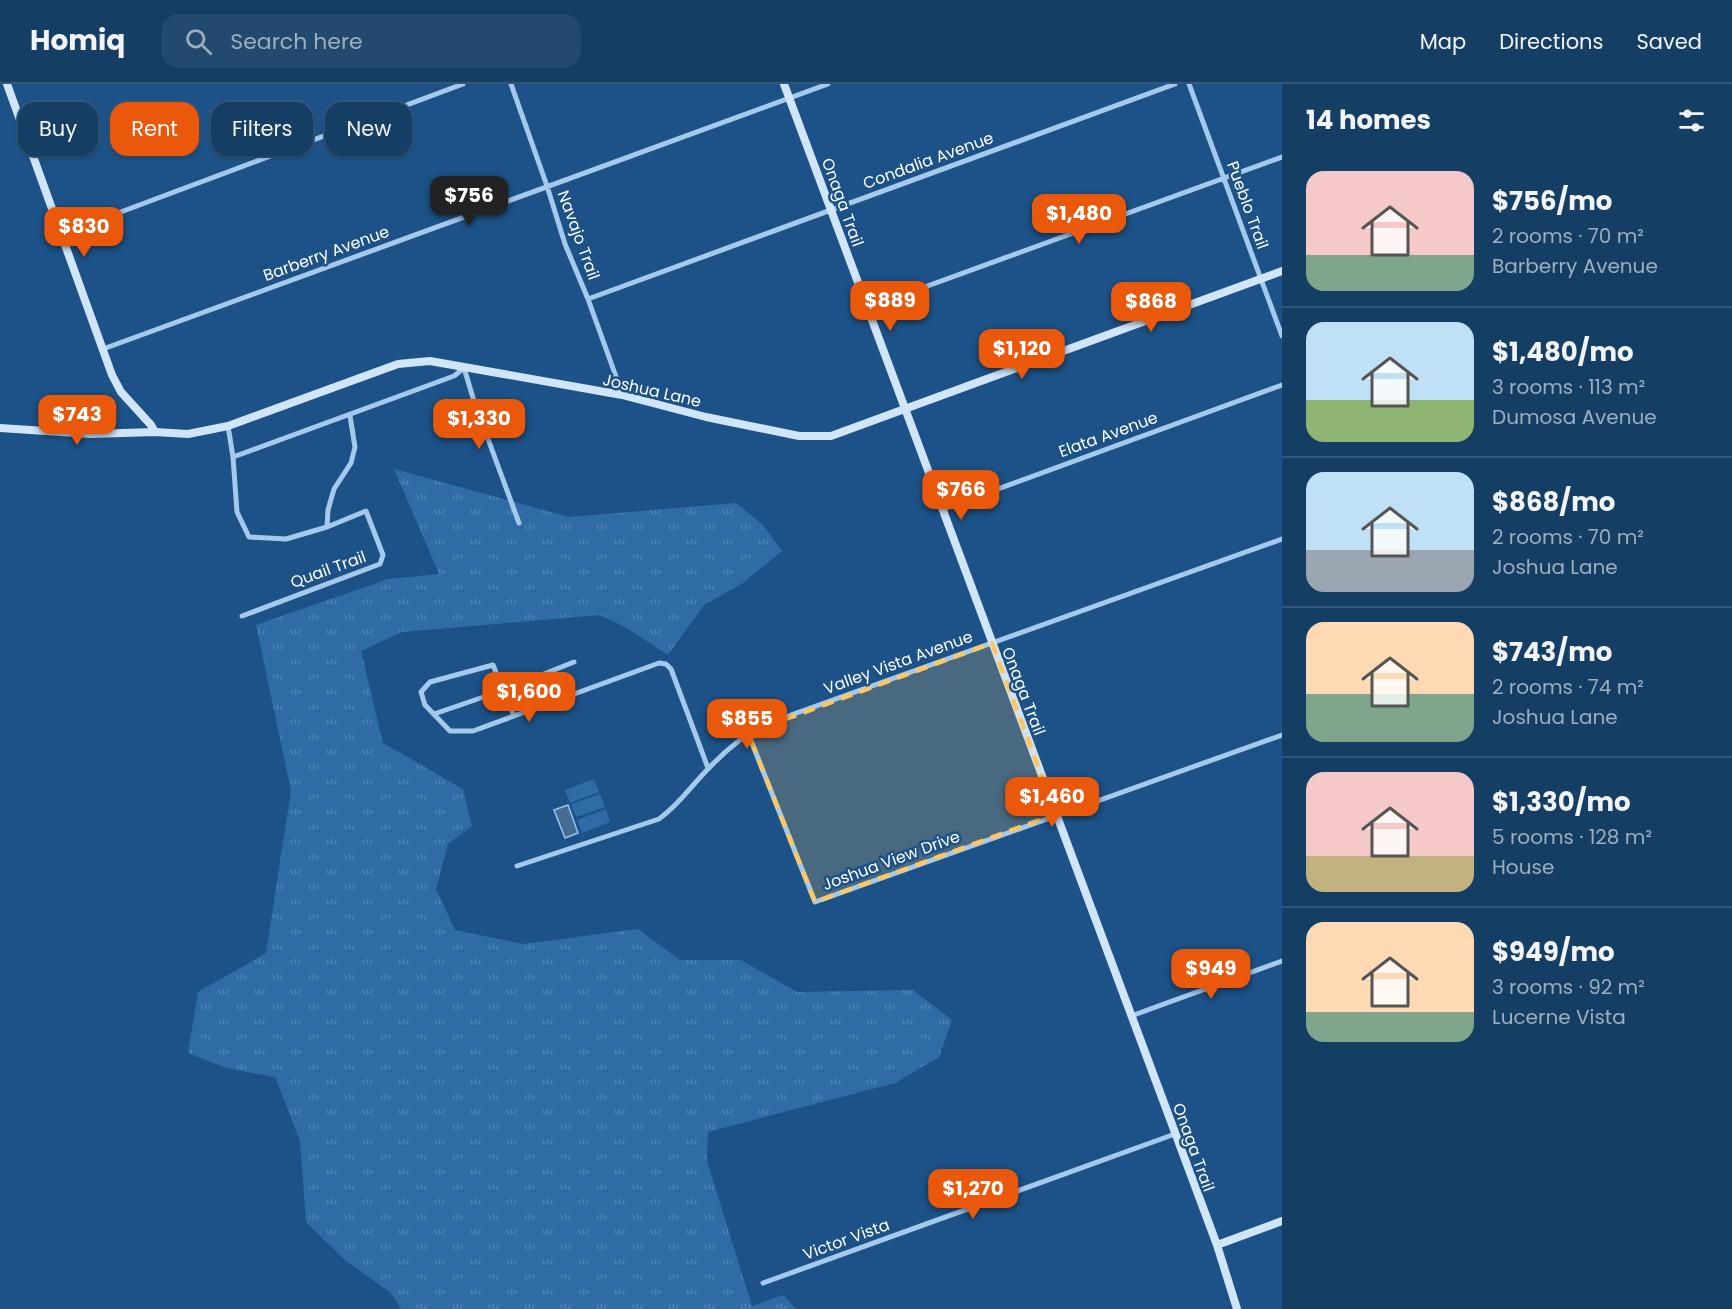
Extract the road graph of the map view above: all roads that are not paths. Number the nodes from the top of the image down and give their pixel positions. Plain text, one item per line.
1 (6, 84) edge
2 (464, 84) edge
3 (511, 84) edge
4 (784, 84) edge
5 (828, 84) edge
6 (1175, 84) edge
7 (1189, 84) edge
8 (789, 98) junction
9 (1282, 157) edge
10 (1224, 178) junction
11 (548, 186) junction
12 (831, 210) junction
13 (62, 234) junction
14 (1282, 271) edge
15 (1261, 279) junction
16 (588, 299) junction
17 (867, 308) junction
18 (1282, 336) edge
19 (103, 348) junction
20 (464, 368) junction
21 (1282, 385) edge
22 (623, 396) junction
23 (906, 408) junction
24 (350, 416) junction
25 (228, 426) junction
26 (0, 428) edge
27 (155, 432) junction
28 (233, 457) junction
29 (943, 509) junction
30 (519, 523) dead end
31 (327, 527) junction
32 (1282, 539) edge
33 (242, 616) dead end
34 (992, 643) junction
35 (574, 662) dead end
36 (504, 690) junction
37 (434, 714) junction
38 (514, 716) junction
39 (748, 734) junction
40 (1282, 735) edge
41 (708, 768) junction
42 (1056, 814) junction
43 (517, 866) dead end
44 (1282, 961) edge
45 (1131, 1016) junction
46 (1175, 1134) junction
47 (1282, 1221) edge
48 (1217, 1245) junction
49 (763, 1283) dead end
50 (1237, 1309) edge

1 - 13 street
2 - 13 street
3 - 11 street, Navajo Trail
4 - 8 street, Onaga Trail
5 - 8 street, Barberry Avenue
6 - 12 street, Condalia Avenue
7 - 10 street, Pueblo Trail
8 - 11 street, Barberry Avenue
8 - 12 street, Onaga Trail
9 - 10 street
10 - 15 street, Pueblo Trail
10 - 17 street
11 - 16 street, Navajo Trail
11 - 19 street, Barberry Avenue
12 - 16 street, Condalia Avenue
12 - 17 street, Onaga Trail
13 - 19 street
14 - 15 street, Joshua Lane
15 - 18 street, Pueblo Trail
15 - 23 street, Joshua Lane
16 - 22 street, Navajo Trail
17 - 23 street, Onaga Trail
19 - 27 street
20 - 22 street, Joshua Lane
20 - 24 street
20 - 25 street, Joshua Lane
20 - 30 street
21 - 29 street, Elata Avenue
22 - 23 street, Joshua Lane
23 - 29 street, Onaga Trail
24 - 28 street
24 - 31 street
25 - 27 street, Joshua Lane
25 - 28 street
26 - 27 street, Joshua Lane
28 - 31 street, Quail Trail
29 - 34 street, Onaga Trail
31 - 33 street, Quail Trail
32 - 34 street, Valley Vista Avenue
34 - 39 street, Valley Vista Avenue
34 - 42 street, Onaga Trail
35 - 36 street
36 - 37 street
36 - 37 street
36 - 38 street
37 - 38 street
38 - 41 street
39 - 41 street, Valley Vista Avenue
39 - 42 street, Joshua View Drive
40 - 42 street, Joshua View Drive
41 - 43 street, Valley Vista Avenue
42 - 45 street, Onaga Trail
44 - 45 street
45 - 46 street, Onaga Trail
46 - 48 street, Onaga Trail
46 - 49 street, Victor Vista
47 - 48 street
48 - 50 street, Onaga Trail

